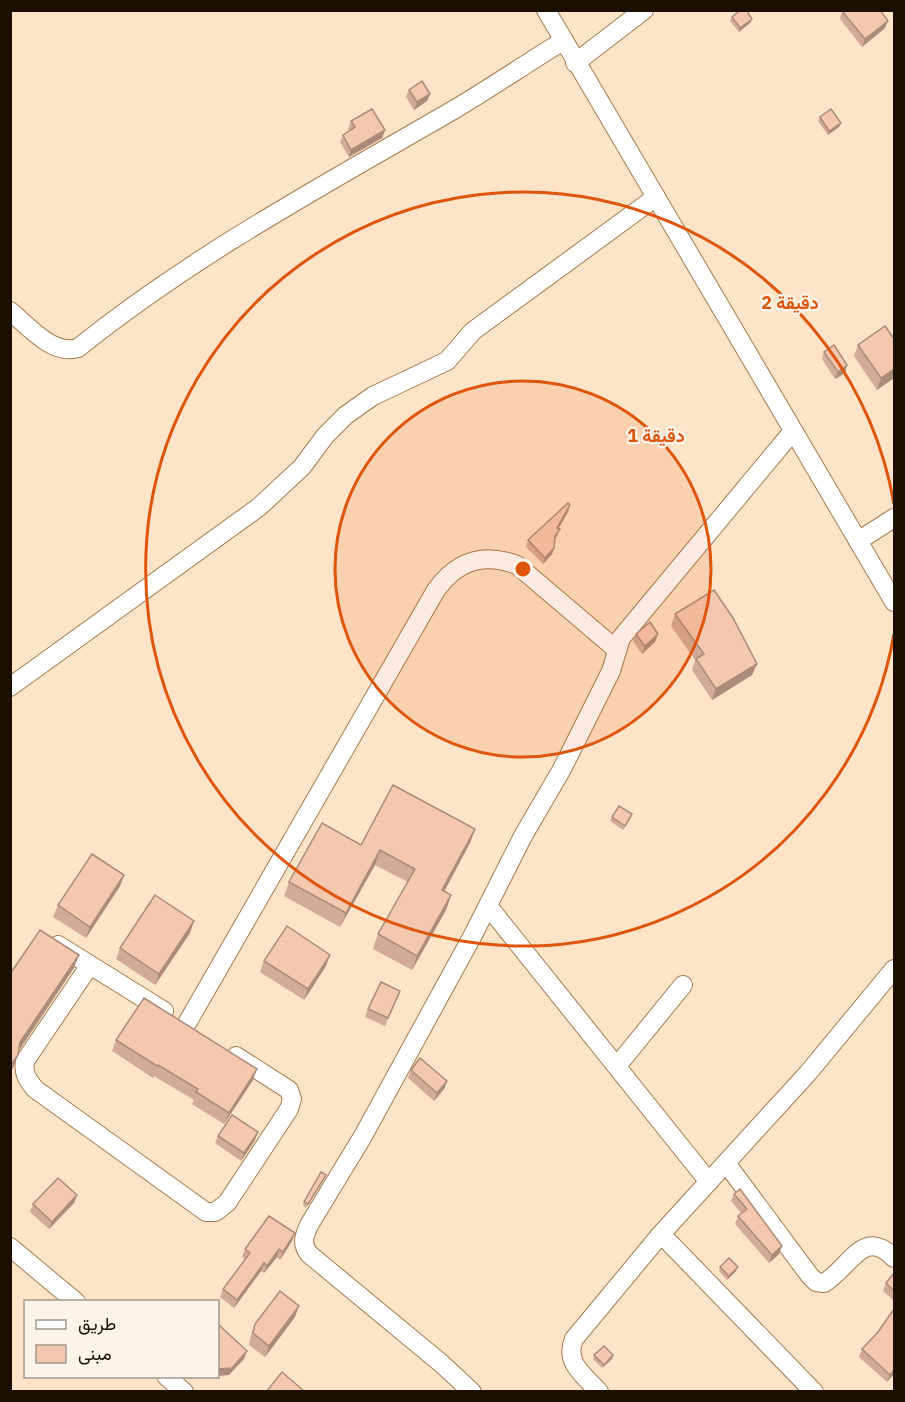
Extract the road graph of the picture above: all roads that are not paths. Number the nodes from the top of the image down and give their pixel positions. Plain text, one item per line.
1 (546, 10) edge
2 (644, 10) edge
3 (563, 41) junction
4 (575, 63) junction
5 (656, 197) junction
6 (10, 311) edge
7 (793, 431) junction
8 (894, 518) edge
9 (858, 541) junction
10 (893, 597) edge
11 (616, 650) junction
12 (10, 687) edge
13 (488, 906) junction
14 (44, 936) edge
15 (90, 965) junction
16 (894, 969) edge
17 (683, 985) dead end
18 (226, 1050) edge
19 (617, 1066) junction
20 (726, 1163) junction
21 (710, 1182) junction
22 (661, 1234) junction
23 (10, 1247) edge
24 (894, 1258) edge
25 (74, 1300) edge
26 (167, 1378) edge
27 (184, 1392) edge
28 (472, 1392) edge
29 (599, 1392) edge
30 (814, 1392) edge

1 - 3 street
2 - 4 street
3 - 4 street
3 - 6 street
4 - 5 street
5 - 7 street
5 - 12 street
7 - 9 street
7 - 11 street
8 - 9 street
9 - 10 street
11 - 13 street
11 - 15 street
13 - 19 street
13 - 28 street
14 - 15 street
15 - 18 street
16 - 20 street
17 - 19 street
19 - 21 street
20 - 21 street
20 - 24 street
21 - 22 street
22 - 29 street
22 - 30 street
23 - 25 street
26 - 27 street

